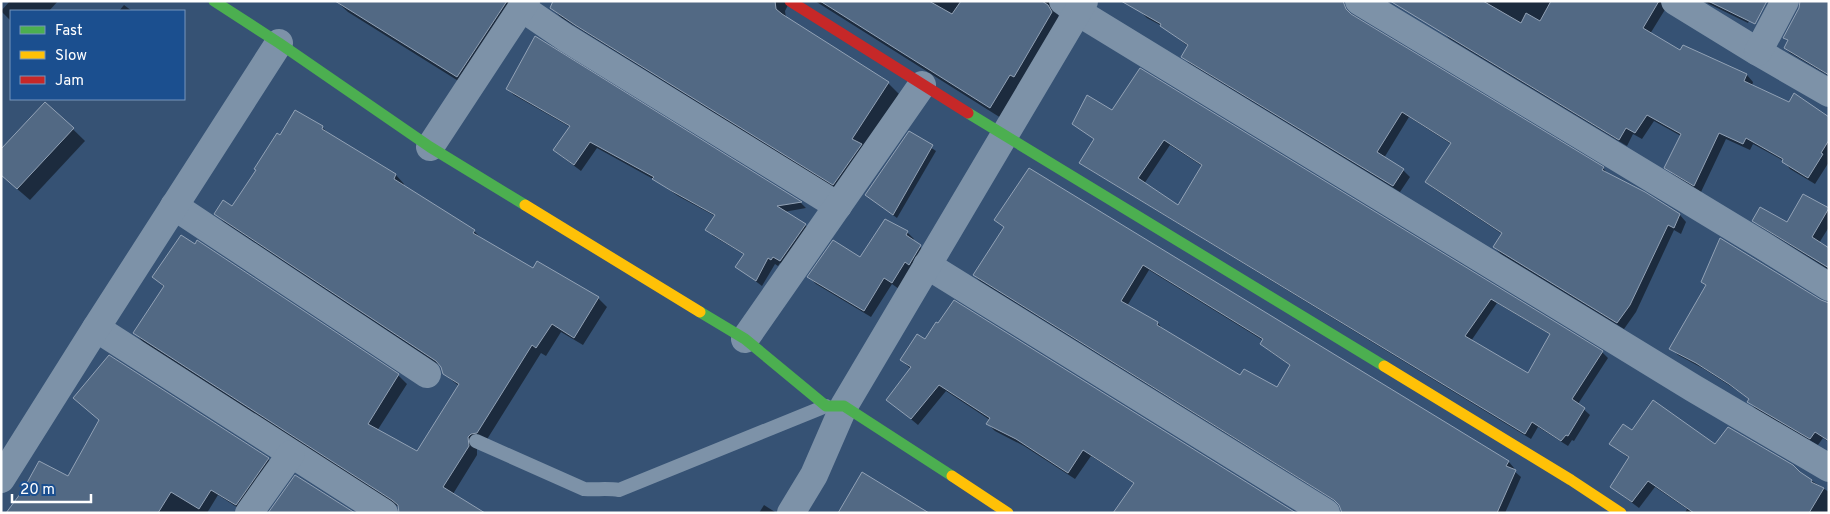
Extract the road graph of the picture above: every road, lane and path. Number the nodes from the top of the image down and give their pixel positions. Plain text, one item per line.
1 (214, 1) edge
2 (790, 1) edge
3 (1359, 1) edge
4 (1675, 1) edge
5 (1785, 1) edge
6 (524, 4) edge
7 (1075, 5) edge
8 (279, 43) junction
9 (1758, 52) junction
10 (922, 85) junction
11 (1829, 93) edge
12 (1004, 136) junction
13 (430, 147) junction
14 (174, 206) junction
15 (838, 206) junction
16 (927, 266) junction
17 (1829, 287) edge
18 (96, 328) junction
19 (746, 339) junction
20 (427, 374) dead end
21 (835, 406) junction
22 (476, 441) dead end
23 (291, 454) junction
24 (1829, 468) edge
25 (1, 479) edge
26 (1005, 512) edge
27 (249, 513) edge
28 (384, 513) edge
29 (791, 513) edge
30 (1326, 513) edge
31 (1620, 513) edge

1 - 8 street
2 - 10 street
3 - 17 street
4 - 9 street
5 - 9 street
6 - 13 street
6 - 15 street
7 - 12 street
7 - 24 street
8 - 13 street
8 - 14 street
9 - 11 street
10 - 12 street
10 - 15 street
12 - 16 street
12 - 31 street
13 - 19 street
14 - 18 street
14 - 20 street
15 - 19 street
16 - 21 street
16 - 30 street
18 - 23 street
18 - 25 street
19 - 21 street
21 - 22 lane
21 - 26 street
21 - 29 street
23 - 27 street
23 - 28 street

